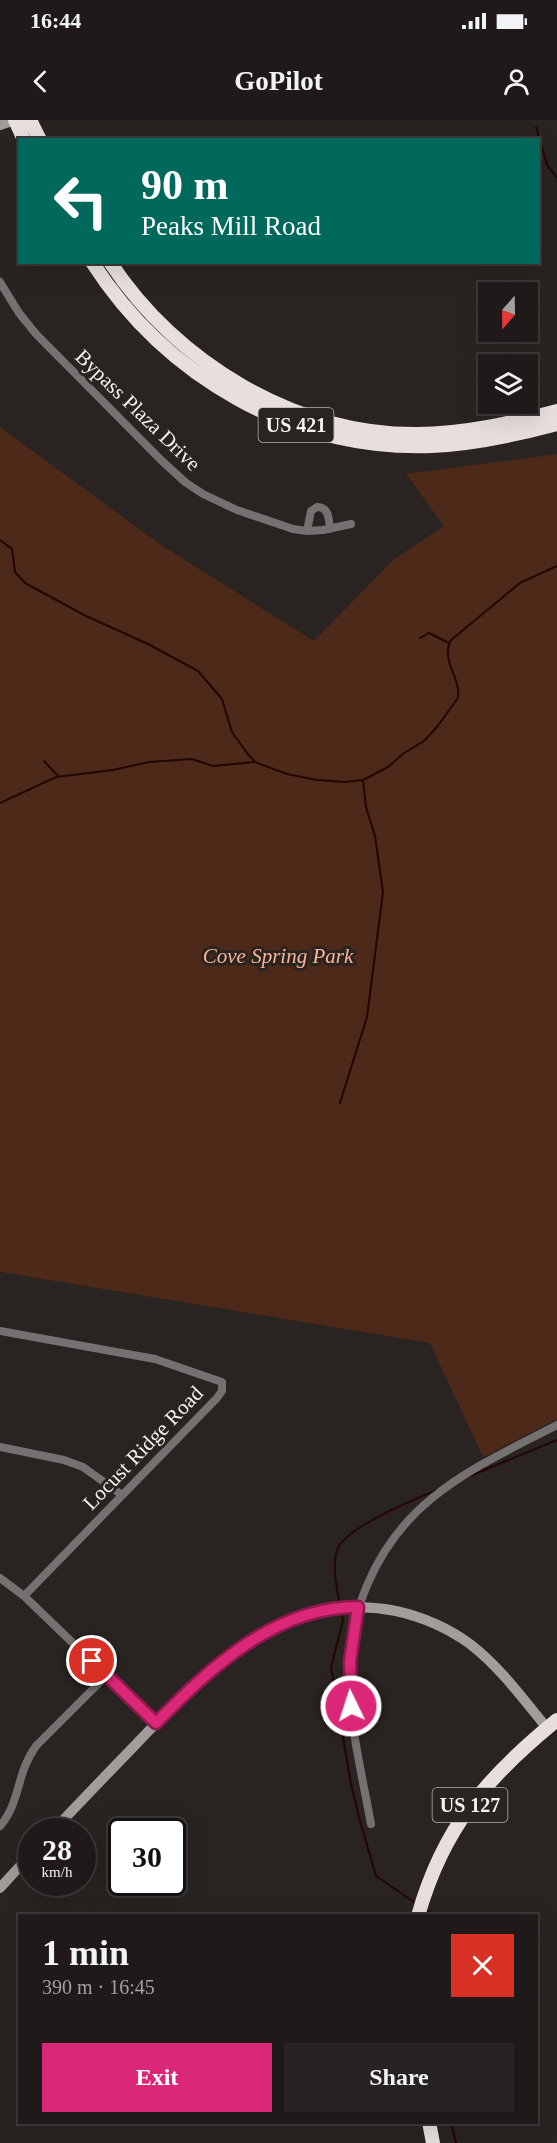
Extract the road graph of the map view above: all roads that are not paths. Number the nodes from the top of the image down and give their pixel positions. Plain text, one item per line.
1 (15, 120) edge
2 (30, 120) edge
3 (0, 125) edge
4 (23, 138) edge
5 (39, 138) edge
6 (93, 264) edge
7 (112, 264) edge
8 (0, 282) edge
9 (557, 411) edge
10 (557, 424) edge
11 (351, 524) dead end
12 (330, 529) junction
13 (307, 531) junction
14 (0, 1331) edge
15 (557, 1425) edge
16 (0, 1448) edge
17 (122, 1495) junction
18 (0, 1578) edge
19 (24, 1596) junction
20 (358, 1607) junction
21 (106, 1675) junction
22 (156, 1723) junction
23 (552, 1724) edge
24 (65, 1818) edge
25 (372, 1824) dead end
26 (0, 1826) edge
27 (18, 1868) edge
28 (0, 1888) edge
29 (419, 1914) edge
30 (429, 2124) edge
31 (433, 2143) edge

1 - 3 street
1 - 4 highway
2 - 5 highway
6 - 10 highway, US 421
7 - 9 highway, US 421
8 - 13 street, Bypass Plaza Drive
11 - 12 street, Bypass Plaza Drive
12 - 13 street, Bypass Plaza Drive
12 - 13 street
14 - 17 street, Locust Ridge Road
15 - 20 street
16 - 17 street
17 - 19 street, Locust Ridge Road
18 - 19 street
19 - 21 street
20 - 22 street
20 - 23 street
20 - 25 street
21 - 22 street
21 - 26 street
22 - 24 street
23 - 29 highway, US 127
27 - 28 street
30 - 31 highway

